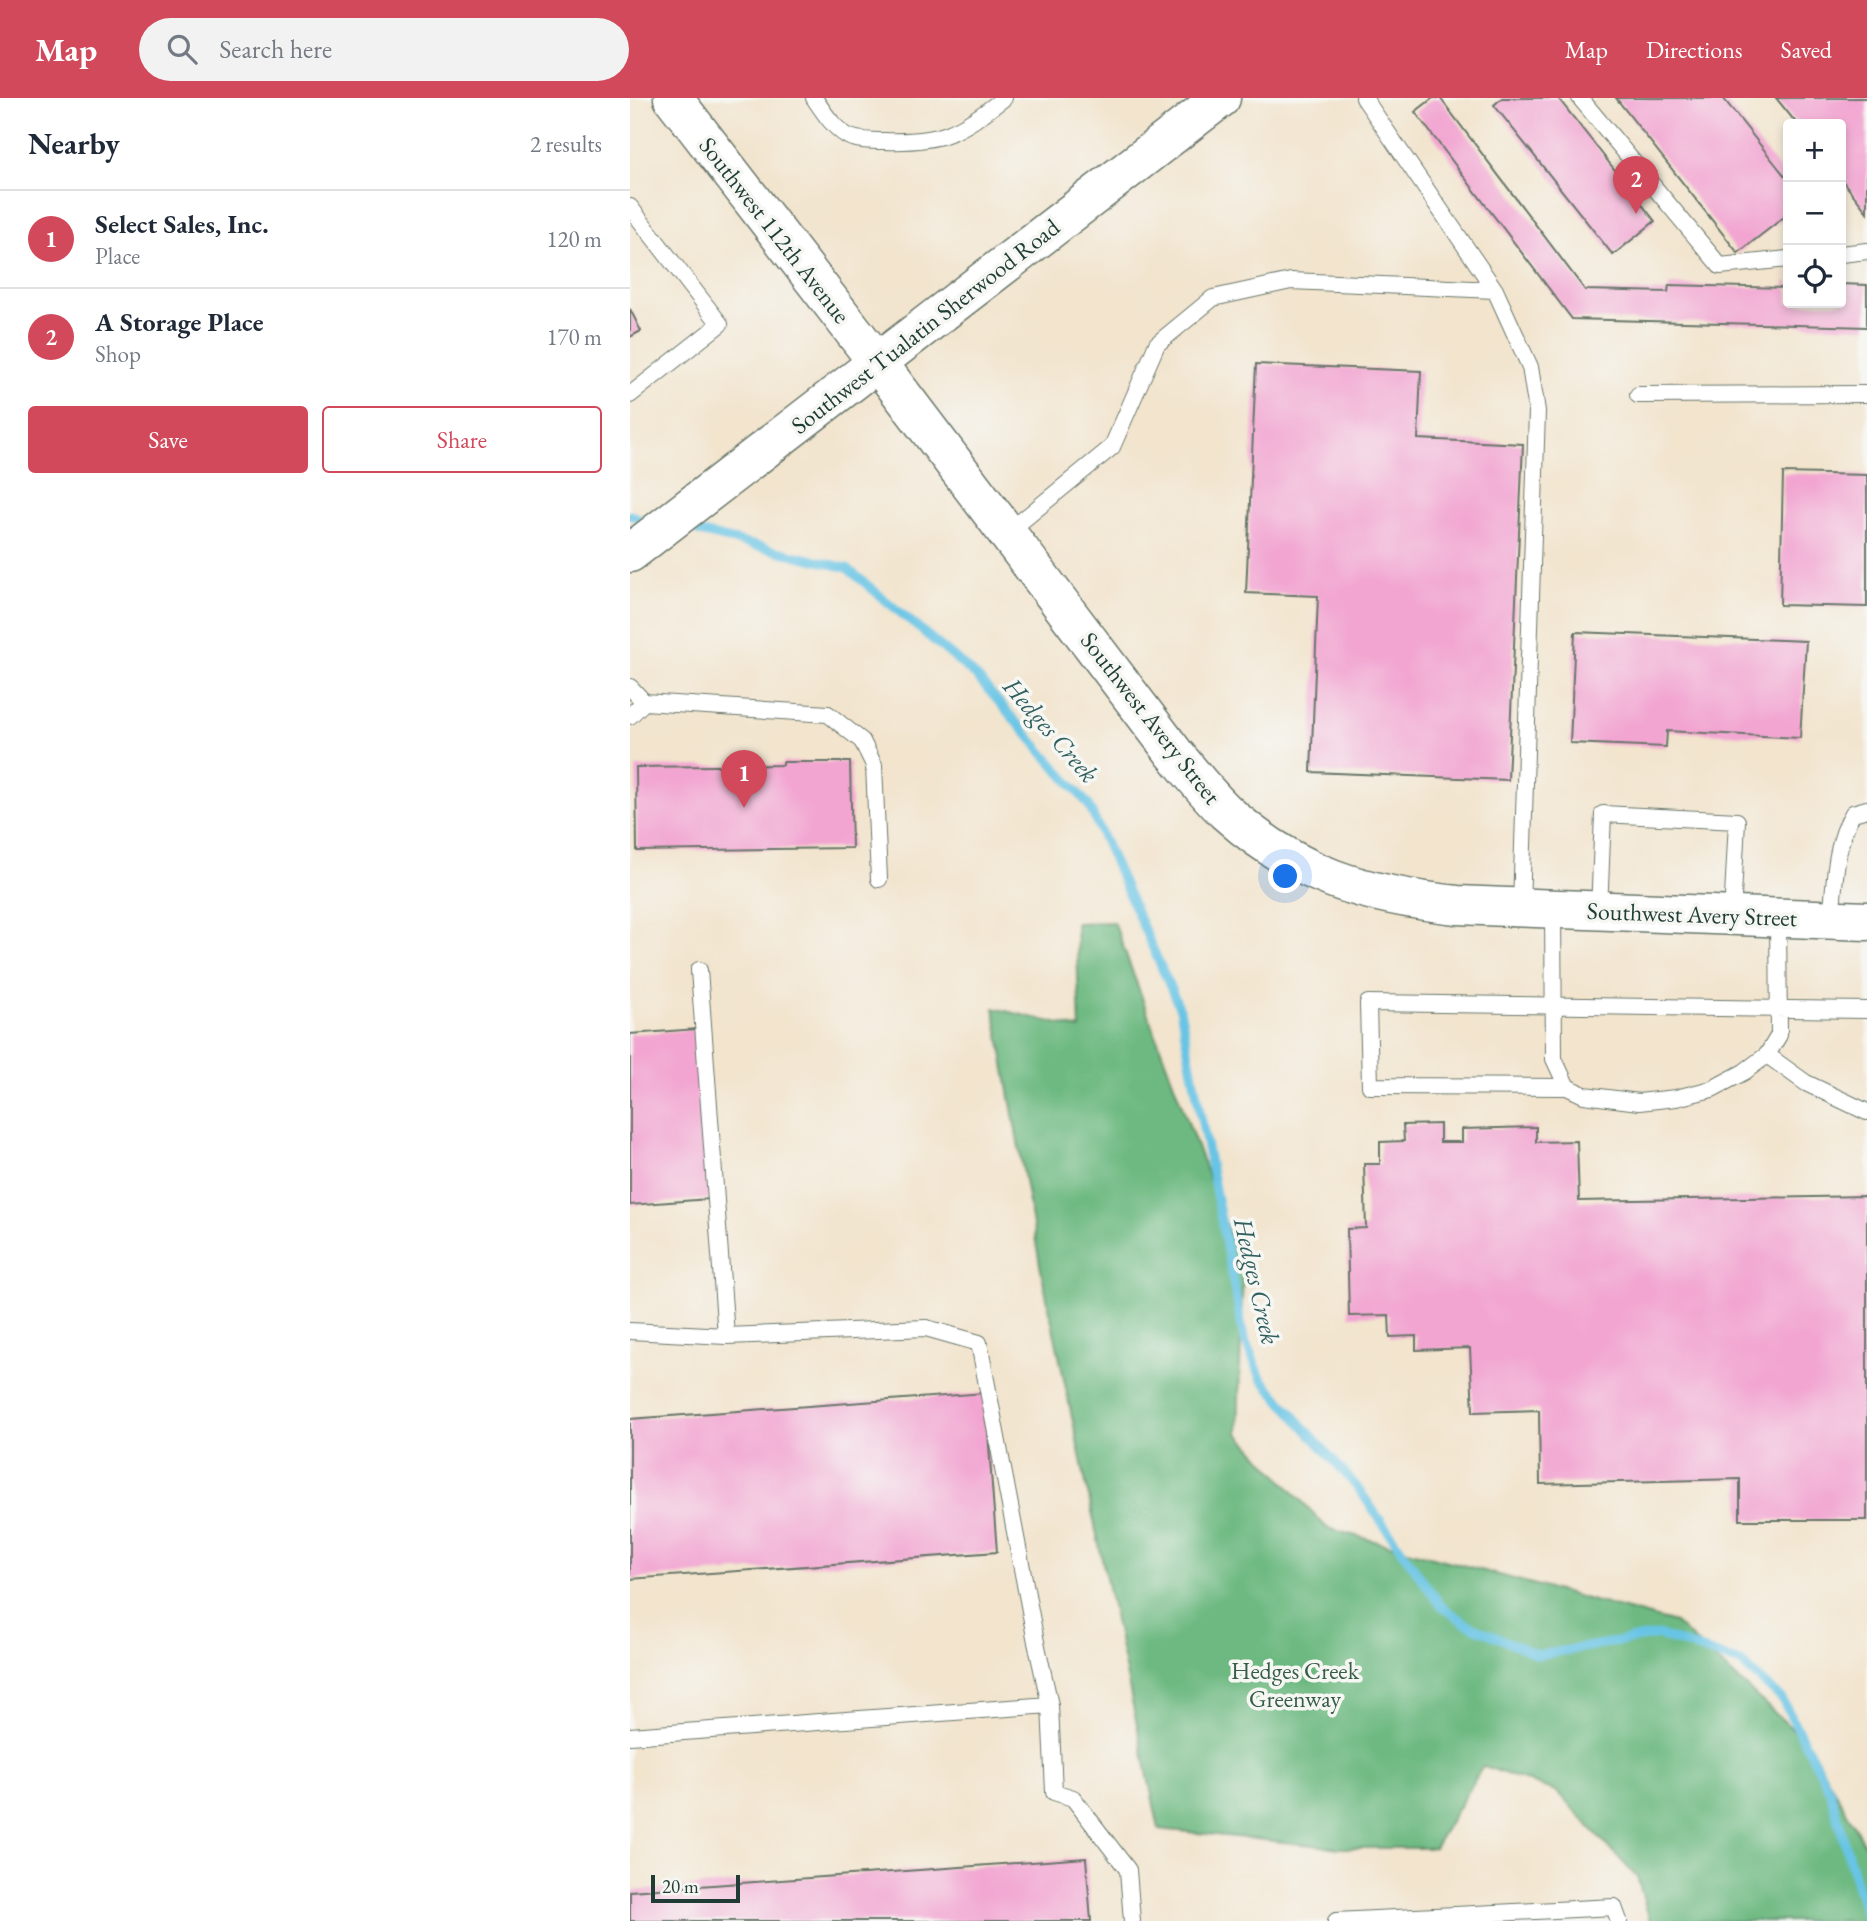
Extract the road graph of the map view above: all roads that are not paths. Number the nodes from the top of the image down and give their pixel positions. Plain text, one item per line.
1 (673, 98) edge
2 (814, 98) edge
3 (1003, 98) edge
4 (1221, 98) edge
5 (1364, 98) edge
6 (1580, 98) edge
7 (630, 207) edge
8 (1867, 251) edge
9 (1846, 253) edge
10 (1783, 260) edge
11 (1495, 290) junction
12 (878, 363) junction
13 (1867, 394) edge
14 (630, 395) edge
15 (1638, 395) dead end
16 (1007, 533) junction
17 (630, 553) edge
18 (630, 687) edge
19 (644, 702) junction
20 (630, 716) edge
21 (1867, 809) edge
22 (878, 879) dead end
23 (1537, 909) junction
24 (1599, 911) junction
25 (1732, 916) junction
26 (1778, 917) junction
27 (1849, 920) edge
28 (699, 970) dead end
29 (1553, 1005) junction
30 (1779, 1008) junction
31 (1867, 1010) edge
32 (1768, 1055) junction
33 (1567, 1087) junction
34 (1867, 1112) edge
35 (630, 1331) edge
36 (726, 1336) junction
37 (1050, 1705) junction
38 (630, 1736) edge
39 (1132, 1921) edge
40 (1336, 1921) edge
41 (1619, 1921) edge

1 - 12 main road, Southwest 112th Avenue
2 - 3 lane
4 - 12 main road, Southwest Tualatin Sherwood Road
5 - 11 lane
6 - 10 lane
7 - 14 lane
8 - 9 lane
11 - 16 lane
11 - 23 lane
12 - 16 main road, Southwest Avery Street
12 - 17 main road, Southwest Tualatin Sherwood Road
13 - 15 lane
16 - 23 main road, Southwest Avery Street
18 - 19 lane
19 - 20 lane
19 - 22 lane
21 - 27 lane
23 - 24 main road, Southwest Avery Street
23 - 29 lane
24 - 25 main road, Southwest Avery Street
24 - 25 lane
25 - 26 main road, Southwest Avery Street
26 - 27 main road, Southwest Avery Street
26 - 30 lane
28 - 36 lane
29 - 30 lane
29 - 33 lane
29 - 33 lane
30 - 31 lane
30 - 32 lane
32 - 33 lane
32 - 34 lane
35 - 36 lane
36 - 37 lane
37 - 38 lane
37 - 39 lane
40 - 41 lane

